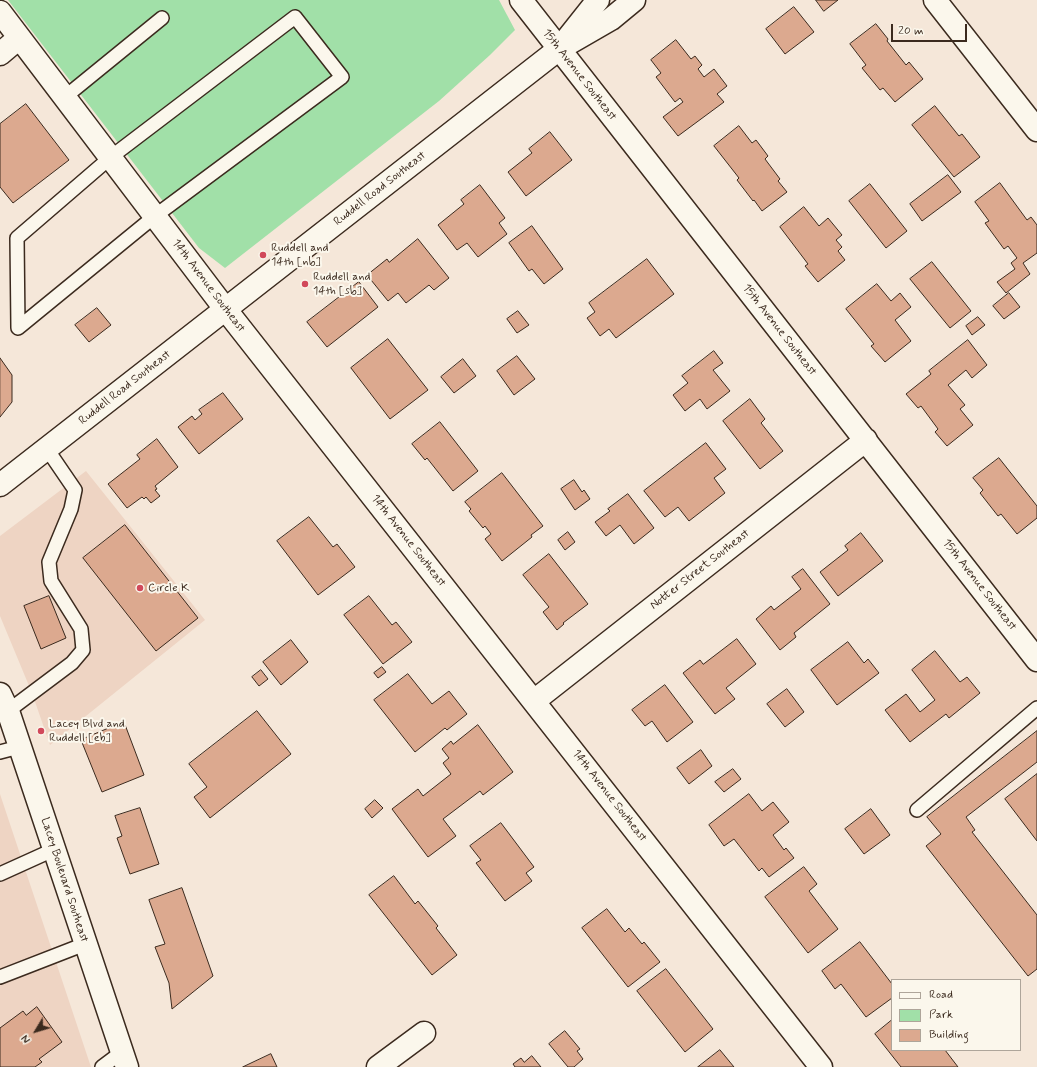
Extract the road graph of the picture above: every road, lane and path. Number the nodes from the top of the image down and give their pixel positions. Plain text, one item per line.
1 (521, 0) edge
2 (598, 0) edge
3 (634, 0) edge
4 (935, 0) edge
5 (0, 12) edge
6 (162, 18) dead end
7 (19, 38) junction
8 (559, 49) junction
9 (0, 54) edge
10 (65, 97) junction
11 (1037, 130) edge
12 (111, 157) junction
13 (155, 216) junction
14 (226, 310) junction
15 (866, 440) junction
16 (47, 449) junction
17 (0, 485) edge
18 (1037, 660) edge
19 (534, 701) junction
20 (4, 703) edge
21 (1037, 708) edge
22 (10, 750) edge
23 (917, 810) dead end
24 (53, 850) junction
25 (0, 874) edge
26 (85, 944) junction
27 (0, 977) edge
28 (424, 1033) dead end
29 (124, 1060) edge
30 (102, 1067) edge
31 (378, 1067) edge
32 (821, 1067) edge

1 - 8 street, 15th Avenue Southeast
2 - 8 street, Ruddell Road Southeast
3 - 8 street
4 - 11 street
5 - 7 street, 14th Avenue Southeast
6 - 10 lane
7 - 9 street
7 - 10 street, 14th Avenue Southeast
8 - 14 street, Ruddell Road Southeast
8 - 15 street, 15th Avenue Southeast
10 - 12 street, 14th Avenue Southeast
12 - 13 street, 14th Avenue Southeast
12 - 13 lane
12 - 13 lane
13 - 14 street, 14th Avenue Southeast
14 - 16 street, Ruddell Road Southeast
14 - 19 street, 14th Avenue Southeast
15 - 18 street, 15th Avenue Southeast
15 - 19 street, Notter Street Southeast
16 - 17 street, Ruddell Road Southeast
16 - 20 lane
19 - 32 street, 14th Avenue Southeast
20 - 22 street, Lacey Boulevard Southeast
21 - 23 lane
22 - 24 street, Lacey Boulevard Southeast
24 - 25 lane
24 - 26 street, Lacey Boulevard Southeast
26 - 27 lane
26 - 29 street, Lacey Boulevard Southeast
28 - 31 street
29 - 30 lane

